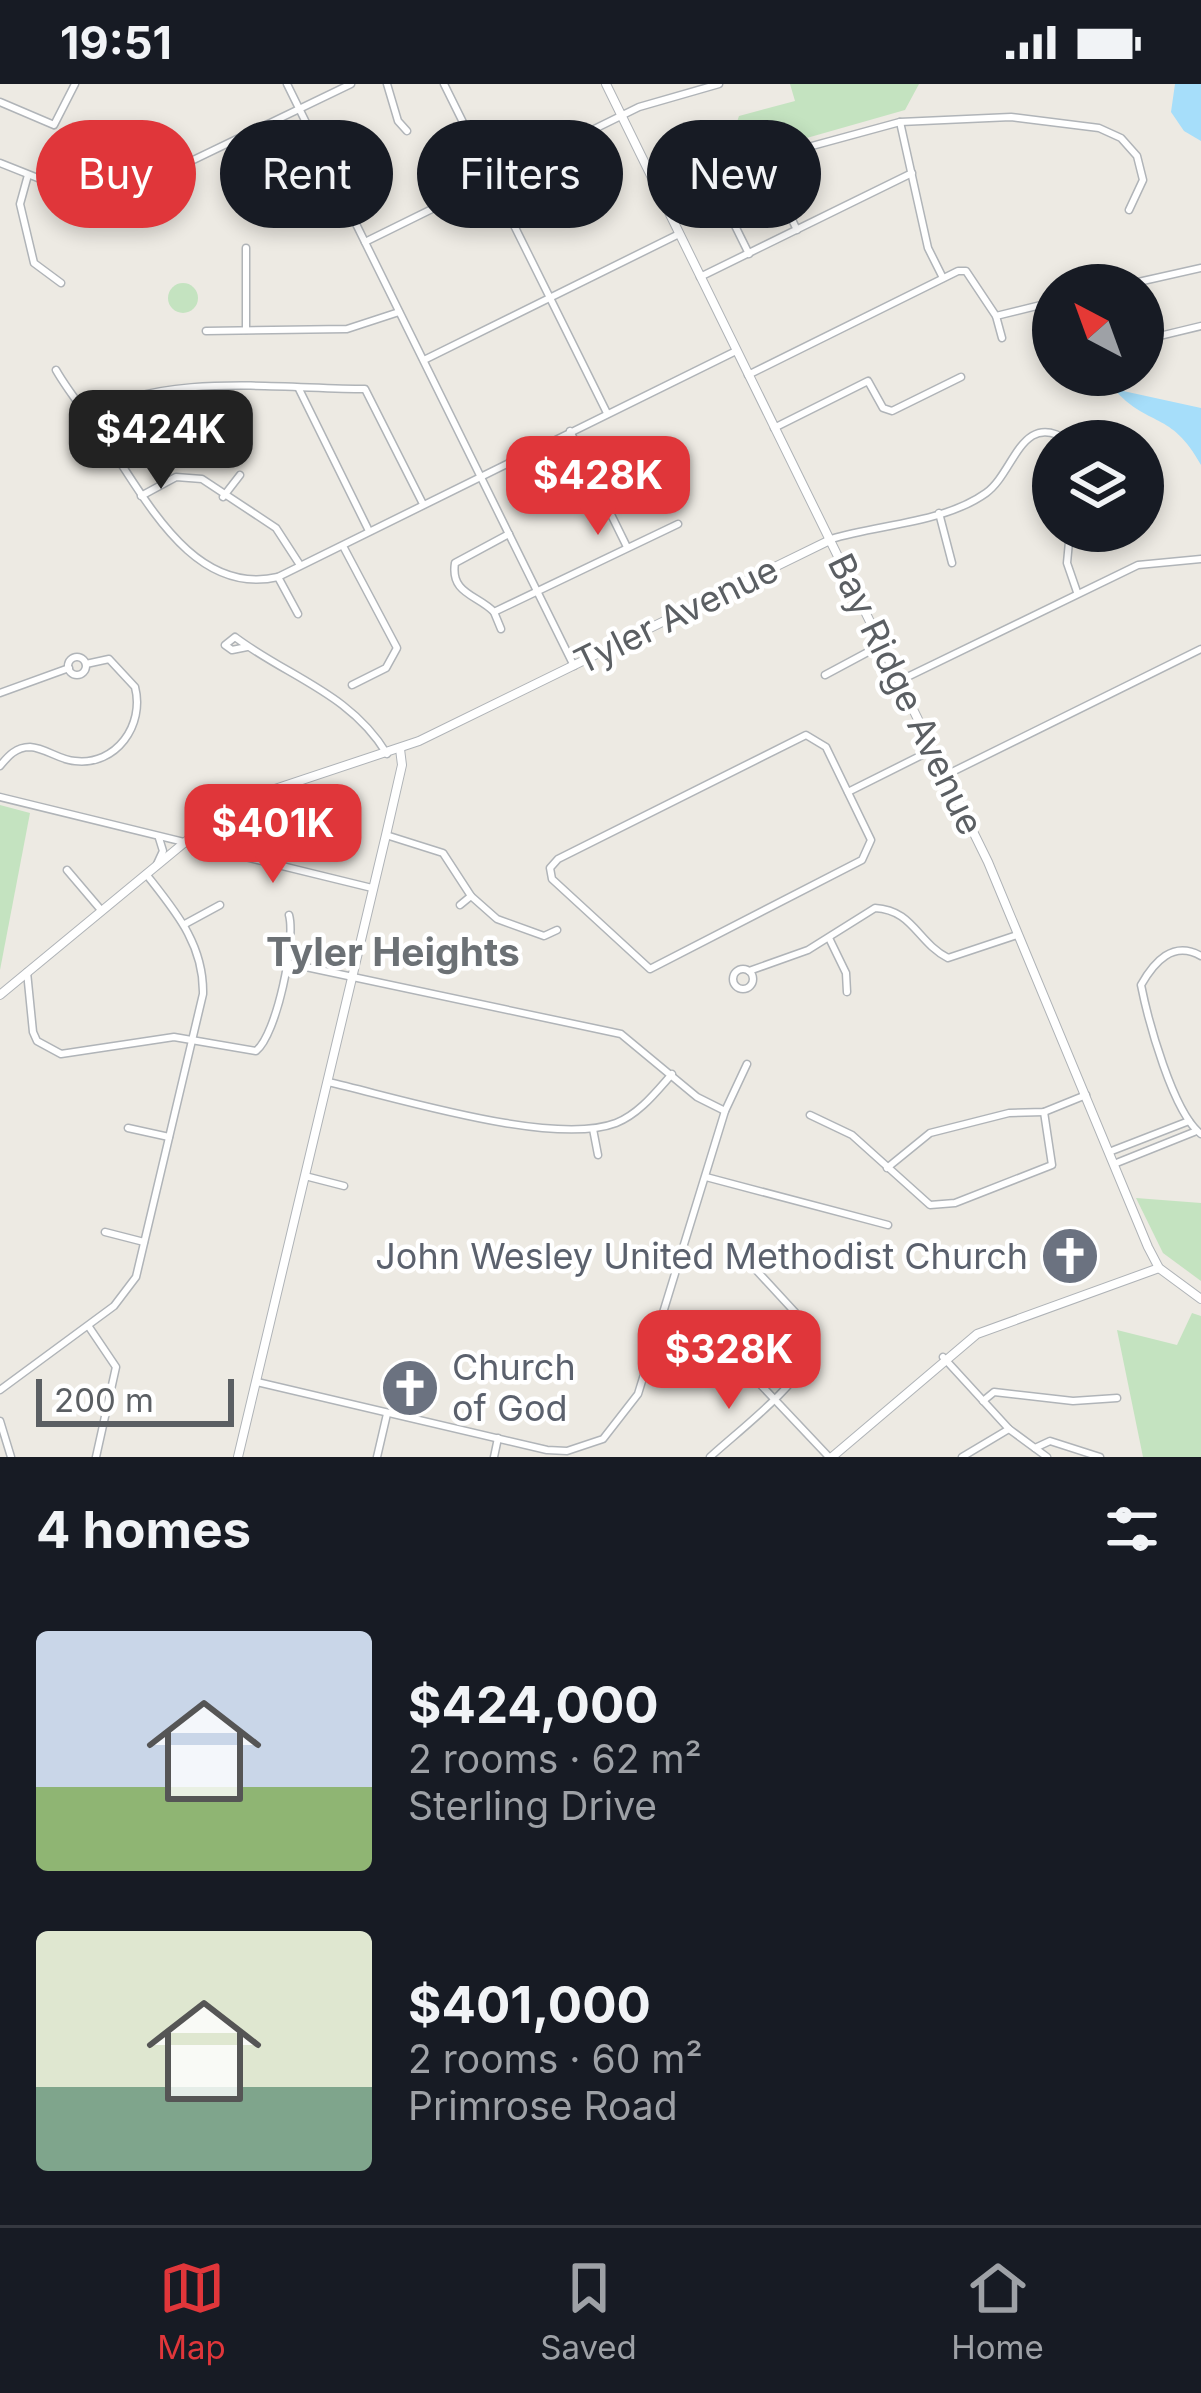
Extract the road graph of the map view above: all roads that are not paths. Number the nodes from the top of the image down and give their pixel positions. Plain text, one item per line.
1 (75, 84) edge
2 (287, 84) edge
3 (352, 84) edge
4 (387, 84) edge
5 (444, 84) edge
6 (606, 84) edge
7 (718, 84) edge
8 (0, 102) edge
9 (301, 108) junction
10 (622, 117) junction
11 (462, 120) edge
12 (616, 120) edge
13 (900, 122) junction
14 (407, 131) dead end
15 (821, 143) edge
16 (0, 163) edge
17 (647, 166) edge
18 (912, 173) junction
19 (28, 175) junction
20 (1130, 210) dead end
21 (417, 217) edge
22 (517, 228) edge
23 (677, 228) edge
24 (736, 228) edge
25 (797, 230) joint
26 (680, 235) junction
27 (365, 242) junction
28 (245, 248) dead end
29 (749, 254) junction
30 (1201, 268) edge
31 (1164, 276) edge
32 (700, 277) junction
33 (943, 278) junction
34 (61, 283) dead end
35 (551, 297) junction
36 (1032, 307) edge
37 (399, 312) junction
38 (995, 316) junction
39 (1201, 326) edge
40 (246, 330) junction
41 (206, 331) dead end
42 (1164, 335) edge
43 (1002, 338) dead end
44 (736, 351) junction
45 (423, 361) junction
46 (56, 370) dead end
47 (748, 374) junction
48 (961, 377) dead end
49 (299, 389) junction
50 (608, 413) junction
51 (90, 418) junction
52 (774, 428) junction
53 (570, 431) junction
54 (1032, 435) edge
55 (240, 475) dead end
56 (481, 477) junction
57 (140, 496) junction
58 (223, 497) junction
59 (423, 504) junction
60 (940, 513) junction
61 (678, 524) dead end
62 (369, 532) junction
63 (509, 534) junction
64 (830, 540) junction
65 (343, 546) junction
66 (627, 548) junction
67 (1068, 552) edge
68 (1201, 559) edge
69 (952, 563) dead end
70 (300, 565) junction
71 (278, 577) junction
72 (538, 591) junction
73 (1077, 592) junction
74 (494, 612) junction
75 (298, 614) dead end
76 (501, 629) dead end
77 (881, 645) junction
78 (247, 647) dead end
79 (1201, 649) edge
80 (574, 666) junction
81 (825, 675) dead end
82 (899, 681) junction
83 (352, 685) dead end
84 (0, 693) edge
85 (400, 749) junction
86 (932, 750) junction
87 (387, 754) junction
88 (0, 766) edge
89 (946, 776) junction
90 (848, 792) junction
91 (0, 797) edge
92 (386, 835) junction
93 (157, 836) junction
94 (185, 842) junction
95 (157, 865) junction
96 (67, 870) dead end
97 (146, 874) junction
98 (372, 888) junction
99 (471, 896) junction
100 (460, 904) dead end
101 (220, 905) dead end
102 (101, 910) junction
103 (290, 914) dead end
104 (185, 924) junction
105 (557, 930) dead end
106 (1021, 933) junction
107 (830, 938) junction
108 (1201, 956) edge
109 (287, 963) junction
110 (749, 971) dead end
111 (27, 972) junction
112 (352, 977) junction
113 (848, 992) dead end
114 (0, 994) edge
115 (192, 1040) junction
116 (748, 1064) dead end
117 (672, 1074) junction
118 (328, 1082) junction
119 (1086, 1095) junction
120 (725, 1111) junction
121 (1044, 1112) junction
122 (810, 1115) dead end
123 (1190, 1120) junction
124 (128, 1128) dead end
125 (593, 1129) junction
126 (1198, 1132) edge
127 (169, 1137) junction
128 (1109, 1152) junction
129 (598, 1155) dead end
130 (1114, 1164) junction
131 (887, 1168) junction
132 (304, 1176) junction
133 (706, 1177) junction
134 (344, 1186) dead end
135 (888, 1225) dead end
136 (105, 1232) dead end
137 (144, 1242) junction
138 (746, 1259) dead end
139 (1159, 1268) junction
140 (1201, 1299) edge
141 (89, 1327) junction
142 (658, 1329) junction
143 (943, 1357) junction
144 (257, 1382) junction
145 (0, 1390) edge
146 (776, 1397) junction
147 (1117, 1398) dead end
148 (983, 1401) junction
149 (387, 1414) junction
150 (0, 1420) edge
151 (1009, 1429) junction
152 (89, 1431) dead end
153 (102, 1434) junction
154 (499, 1438) junction
155 (1035, 1448) junction
156 (546, 1453) edge
157 (11, 1457) edge
158 (96, 1457) edge
159 (238, 1457) edge
160 (376, 1457) edge
161 (494, 1457) edge
162 (710, 1457) edge
163 (831, 1457) edge
164 (962, 1457) edge
165 (1048, 1457) edge
166 (1100, 1457) edge

1 - 8 street
2 - 9 street
3 - 9 street
4 - 14 street
5 - 11 street
6 - 10 street, Bay Ridge Avenue
7 - 10 street
9 - 19 street
9 - 27 street
10 - 12 street
10 - 17 street, Bay Ridge Avenue
13 - 15 street
13 - 18 street
13 - 20 street
16 - 19 street
18 - 25 street
18 - 33 street
19 - 34 street
21 - 27 street
22 - 35 street
23 - 26 street, Bay Ridge Avenue
24 - 29 street
25 - 29 street
26 - 32 street, Bay Ridge Avenue
26 - 35 street
27 - 37 street
28 - 40 street
29 - 32 street
30 - 31 street
32 - 44 street, Bay Ridge Avenue
33 - 38 street
33 - 47 street
35 - 45 street
35 - 50 street
36 - 38 street
37 - 40 street
37 - 45 street
38 - 43 street
39 - 42 street
40 - 41 street
44 - 47 street, Bay Ridge Avenue
44 - 50 street
45 - 56 street
46 - 51 street
47 - 52 street, Bay Ridge Avenue
48 - 52 street
49 - 51 street
49 - 59 street
49 - 62 street
50 - 53 street
51 - 57 street
52 - 64 street, Bay Ridge Avenue
53 - 56 street
53 - 66 street
54 - 60 street, Tyler Avenue
55 - 58 street
56 - 59 street
56 - 63 street
57 - 58 street
57 - 71 street
58 - 70 street
59 - 62 street
60 - 64 street, Tyler Avenue
60 - 69 street
61 - 66 street
62 - 65 street
63 - 72 street
63 - 74 street
64 - 77 street, Bay Ridge Avenue
64 - 80 street, Tyler Avenue
65 - 70 street
65 - 83 street
66 - 72 street
67 - 73 street
68 - 73 street
70 - 71 street
71 - 75 street
72 - 74 street
72 - 80 street
73 - 82 street
74 - 76 street
77 - 81 street
77 - 82 street, Bay Ridge Avenue
78 - 87 street
79 - 89 street
80 - 85 street, Tyler Avenue
82 - 86 street, Bay Ridge Avenue
84 - 88 street
85 - 87 street, Tyler Avenue
85 - 92 street
86 - 89 street, Bay Ridge Avenue
86 - 90 street
87 - 94 street, Tyler Avenue
89 - 106 street, Bay Ridge Avenue
90 - 90 street
91 - 93 street
92 - 98 street
92 - 99 street
93 - 94 street
93 - 95 street
94 - 95 street, Tyler Avenue
94 - 98 street
95 - 97 street, Tyler Avenue
96 - 102 street
97 - 102 street, Tyler Avenue
97 - 104 street
98 - 112 street
99 - 100 street
99 - 105 street
101 - 104 street
102 - 111 street, Tyler Avenue
103 - 109 street
104 - 115 street
106 - 107 street
106 - 119 street, Bay Ridge Avenue
107 - 110 street
107 - 113 street
108 - 123 street
109 - 112 street
109 - 115 street
111 - 114 street, Tyler Avenue
111 - 115 street
112 - 117 street
112 - 118 street
115 - 127 street
116 - 120 street
117 - 120 street
117 - 125 street
118 - 125 street
118 - 132 street
119 - 121 street
119 - 128 street, Bay Ridge Avenue
120 - 133 street
121 - 131 street
121 - 131 street
122 - 131 street
123 - 126 street
123 - 128 street
124 - 127 street
125 - 129 street
126 - 130 street
127 - 137 street
128 - 130 street, Bay Ridge Avenue
130 - 139 street, Bay Ridge Avenue
132 - 134 street
132 - 144 street
133 - 135 street
133 - 142 street
136 - 137 street
137 - 141 street
138 - 146 street
139 - 140 street
139 - 143 street
141 - 145 street
141 - 153 street
142 - 146 street
142 - 156 street
143 - 148 street
143 - 163 street
144 - 149 street
144 - 159 street
146 - 162 street
146 - 163 street
147 - 148 street
148 - 151 street
149 - 154 street
149 - 160 street
150 - 157 street
151 - 155 street
151 - 164 street
152 - 153 street
153 - 158 street
154 - 156 street
154 - 161 street
155 - 165 street
155 - 166 street

